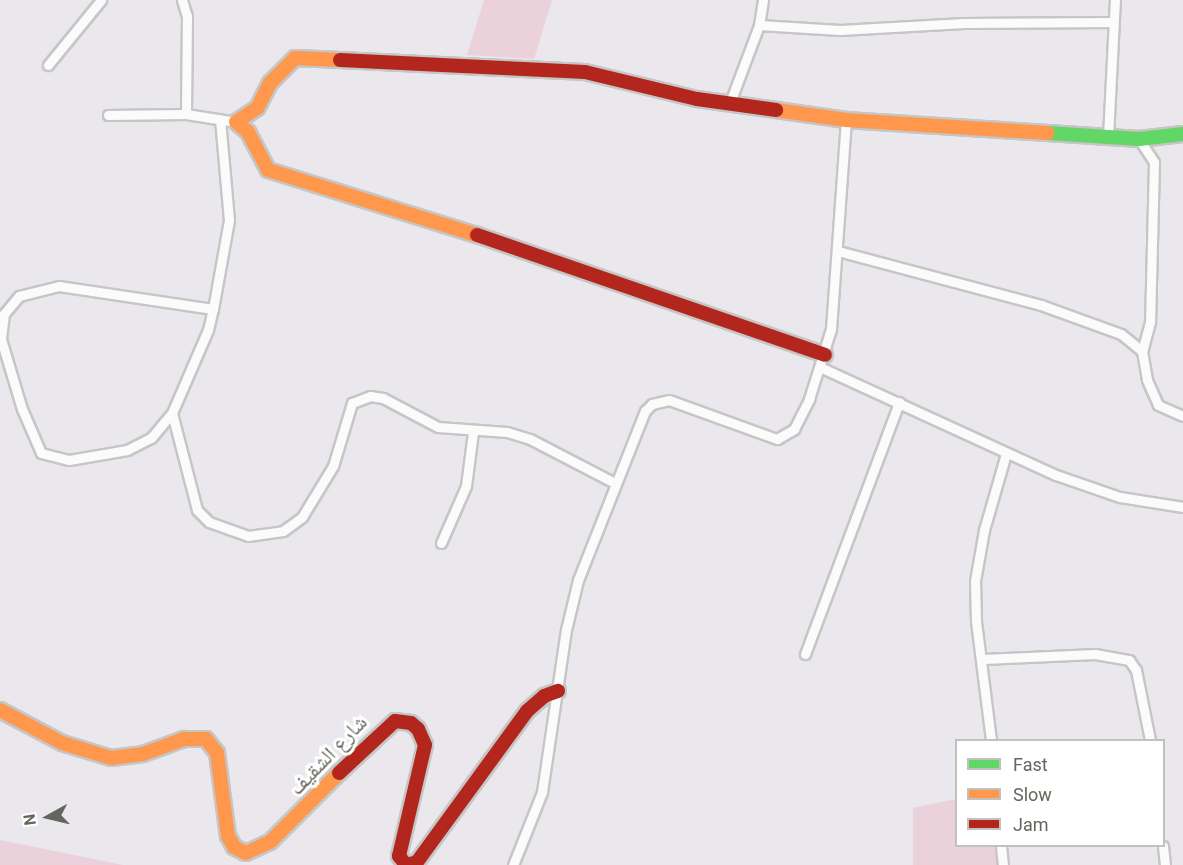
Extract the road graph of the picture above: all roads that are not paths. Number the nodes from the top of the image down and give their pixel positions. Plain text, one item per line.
1 (101, 0) edge
2 (182, 0) edge
3 (763, 0) edge
4 (1115, 0) edge
5 (1113, 22) junction
6 (759, 25) junction
7 (48, 65) dead end
8 (729, 105) junction
9 (186, 114) junction
10 (108, 115) dead end
11 (220, 119) junction
12 (846, 120) junction
13 (236, 122) junction
14 (1183, 134) edge
15 (1108, 137) junction
16 (1139, 139) junction
17 (838, 251) junction
18 (213, 309) junction
19 (1142, 351) junction
20 (824, 361) junction
21 (899, 402) junction
22 (172, 413) junction
23 (1183, 416) edge
24 (473, 432) junction
25 (1006, 454) junction
26 (615, 483) junction
27 (1183, 507) edge
28 (441, 543) dead end
29 (805, 654) dead end
30 (983, 659) junction
31 (558, 691) junction
32 (0, 710) edge
33 (992, 739) edge
34 (1150, 739) edge
35 (1001, 847) edge
36 (1163, 847) edge
37 (513, 865) edge
38 (1003, 865) edge
39 (1165, 865) edge

1 - 7 street
2 - 9 street
3 - 6 street
4 - 5 street
5 - 6 street
5 - 15 street
6 - 8 street
8 - 12 street
8 - 13 street
9 - 10 street
9 - 11 street
11 - 13 street
11 - 18 street
12 - 15 street
12 - 17 street
13 - 20 street
14 - 16 street
15 - 16 street
16 - 19 street
17 - 19 street
17 - 20 street
18 - 22 street
18 - 22 street
19 - 23 street
20 - 21 street
20 - 26 street
21 - 25 street
21 - 29 street
22 - 24 street
24 - 26 street
24 - 28 street
25 - 27 street
25 - 30 street
26 - 31 street
30 - 33 street
30 - 34 street
31 - 32 street, شارع الشقيف
31 - 37 street
35 - 38 street
36 - 39 street

